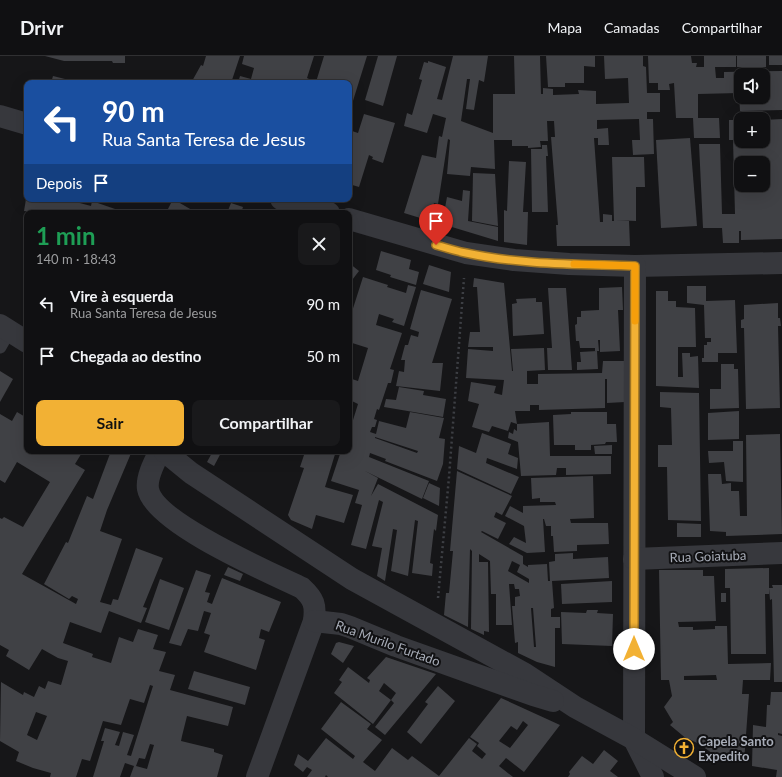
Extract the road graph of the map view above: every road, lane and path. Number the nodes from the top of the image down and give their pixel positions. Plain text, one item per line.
1 (0, 116) edge
2 (24, 123) edge
3 (291, 202) edge
4 (319, 210) edge
5 (352, 220) edge
6 (466, 253) junction
7 (782, 263) edge
8 (635, 266) junction
9 (3, 334) edge
10 (24, 341) edge
11 (159, 454) edge
12 (168, 454) edge
13 (782, 553) edge
14 (634, 559) junction
15 (314, 621) junction
16 (436, 626) junction
17 (575, 707) junction
18 (634, 739) junction
19 (257, 777) edge
20 (653, 777) edge
21 (694, 777) edge

1 - 2 street
3 - 4 street
5 - 6 street
6 - 8 street
6 - 16 path
7 - 8 street
8 - 14 street
9 - 10 street
11 - 15 street
12 - 16 street, Rua Murilo Furtado
13 - 14 street, Rua Goiatuba
14 - 18 street
15 - 17 street, Rua Murilo Furtado
15 - 19 street
16 - 17 street, Rua Murilo Furtado
17 - 18 street, Rua Murilo Furtado
18 - 20 street
18 - 21 street, Rua Murilo Furtado

